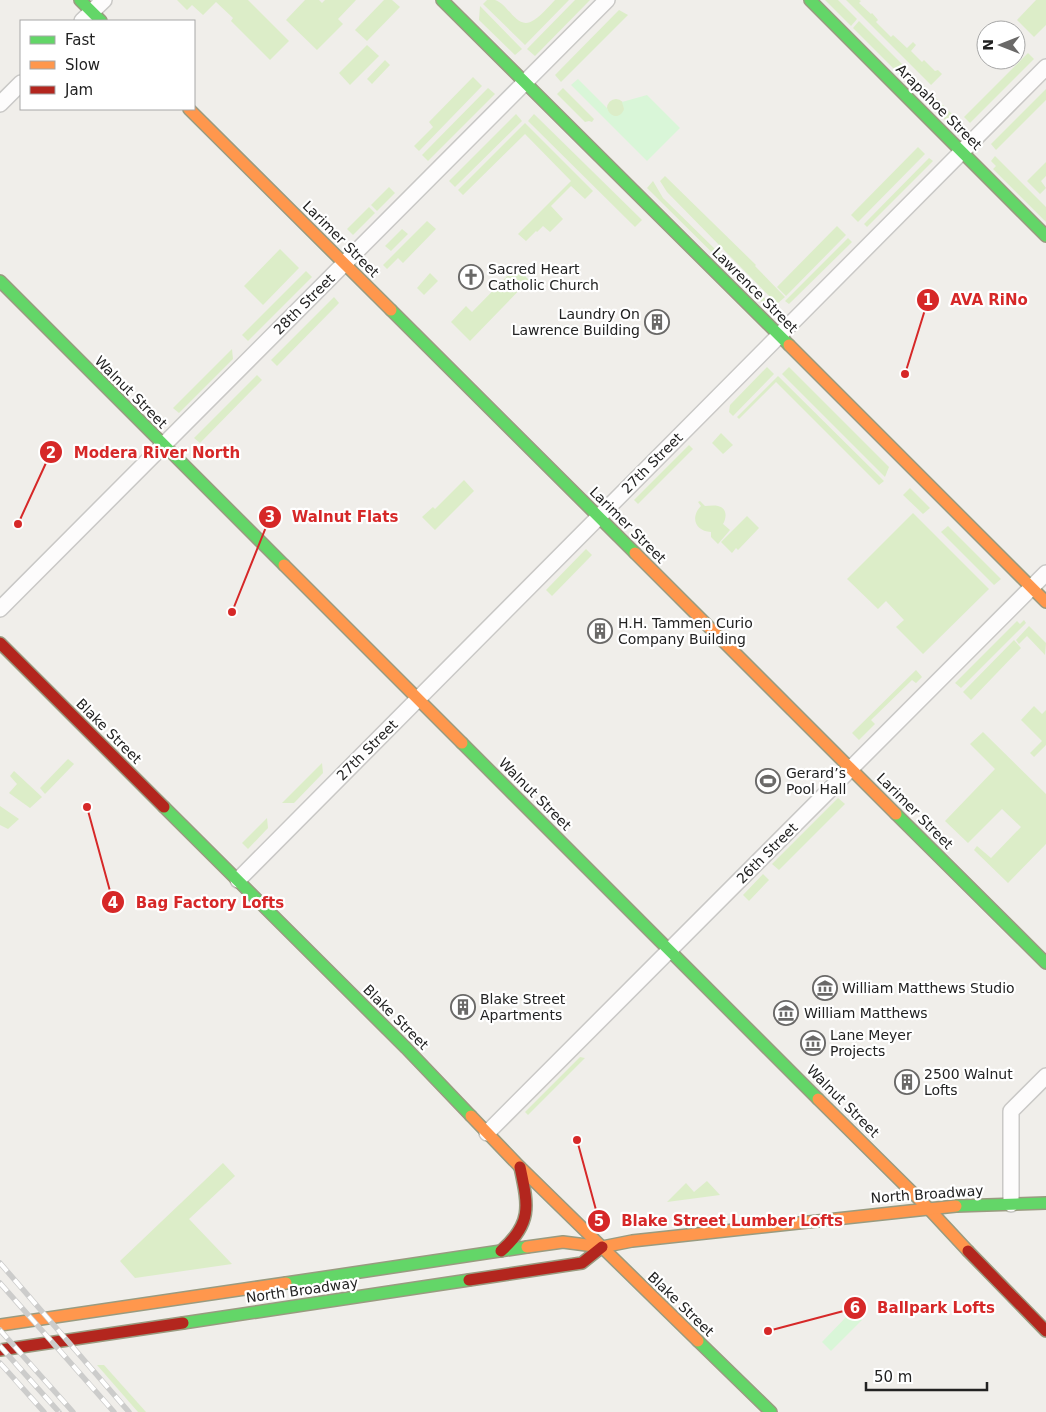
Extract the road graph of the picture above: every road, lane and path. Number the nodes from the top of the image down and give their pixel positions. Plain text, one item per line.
1 (80, 0) edge
2 (104, 0) edge
3 (442, 0) edge
4 (607, 0) edge
5 (810, 0) edge
6 (92, 18) edge
7 (1046, 67) edge
8 (525, 82) junction
9 (20, 83) edge
10 (0, 104) edge
11 (190, 110) edge
12 (962, 151) junction
13 (1046, 236) edge
14 (344, 264) junction
15 (0, 282) edge
16 (779, 336) junction
17 (164, 445) junction
18 (599, 517) junction
19 (1046, 573) edge
20 (1031, 588) junction
21 (1046, 602) edge
22 (0, 609) edge
23 (0, 643) edge
24 (418, 698) junction
25 (851, 768) junction
26 (238, 880) junction
27 (670, 950) junction
28 (1046, 963) edge
29 (1046, 1076) edge
30 (487, 1132) junction
31 (520, 1167) junction
32 (1046, 1203) edge
33 (1010, 1204) junction
34 (928, 1208) junction
35 (602, 1247) junction
36 (501, 1252) junction
37 (0, 1325) edge
38 (1046, 1331) edge
39 (0, 1350) edge
40 (771, 1412) edge

1 - 6 street
2 - 6 street
3 - 8 street, Lawrence Street
4 - 8 street, 28th Street
5 - 12 street, Arapahoe Street
7 - 12 street, 27th Street
8 - 14 street, 28th Street
8 - 16 street, Lawrence Street
9 - 10 street
11 - 14 street, Larimer Street
12 - 13 street, Arapahoe Street
12 - 16 street, 27th Street
14 - 17 street, 28th Street
14 - 18 street, Larimer Street
15 - 17 street, Walnut Street
16 - 18 street, 27th Street
16 - 20 street, Lawrence Street
17 - 22 street, 28th Street
17 - 24 street, Walnut Street
18 - 24 street, 27th Street
18 - 25 street, Larimer Street
19 - 20 street, 26th Street
20 - 21 street, Lawrence Street
20 - 25 street, 26th Street
23 - 26 street, Blake Street
24 - 26 street, 27th Street
24 - 27 street, Walnut Street
25 - 27 street, 26th Street
25 - 28 street, Larimer Street
26 - 30 street, Blake Street
27 - 30 street, 26th Street
27 - 34 street, Walnut Street
29 - 33 street
30 - 31 street, Blake Street
31 - 35 street, Blake Street
31 - 36 street
32 - 33 street, North Broadway
33 - 34 street, North Broadway
34 - 35 street, North Broadway
34 - 38 street, Walnut Street
35 - 36 street, North Broadway
35 - 39 street, North Broadway
35 - 40 street, Blake Street
36 - 37 street, North Broadway

